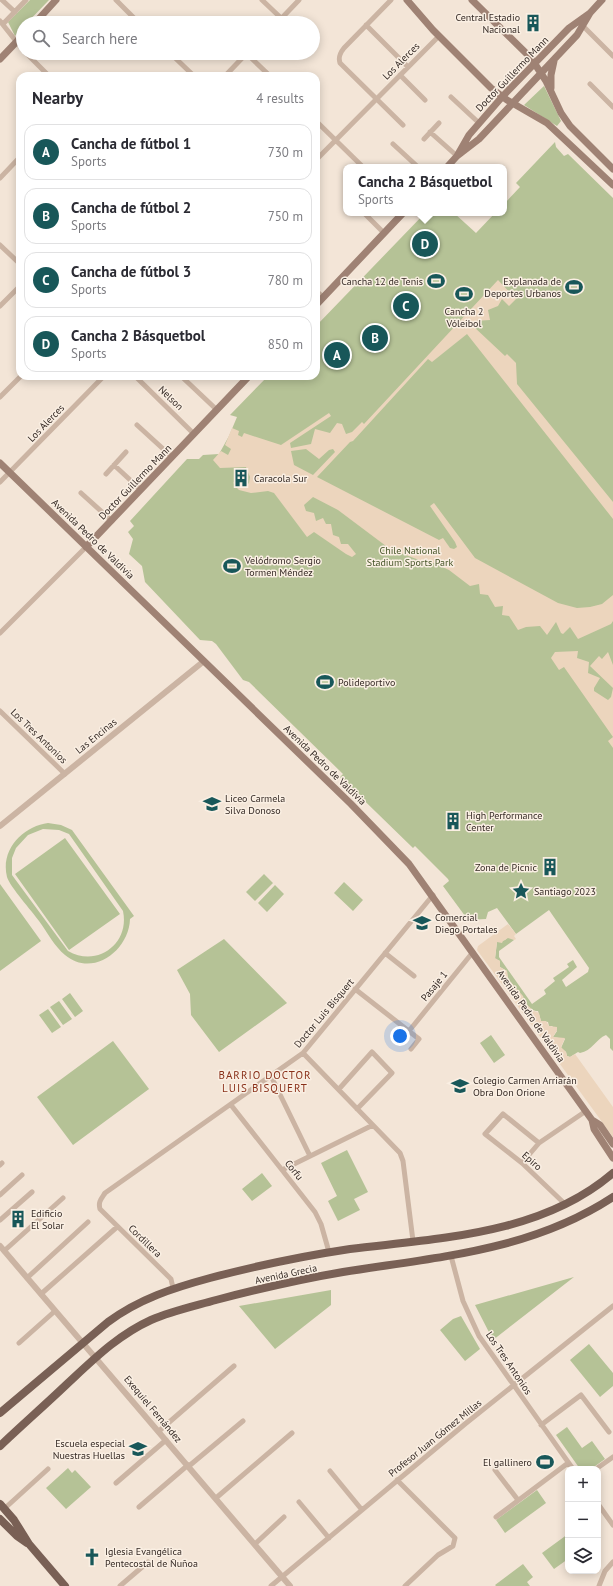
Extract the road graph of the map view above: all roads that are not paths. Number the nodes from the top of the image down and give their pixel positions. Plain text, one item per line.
1 (2, 0) edge
2 (26, 0) edge
3 (56, 0) edge
4 (116, 0) edge
5 (262, 0) edge
6 (299, 0) edge
7 (391, 0) edge
8 (407, 0) edge
9 (472, 0) edge
10 (602, 0) edge
11 (15, 12) junction
12 (590, 13) junction
13 (41, 16) edge
14 (132, 16) edge
15 (279, 16) edge
16 (283, 16) edge
17 (2, 23) edge
18 (366, 25) junction
19 (583, 26) junction
20 (439, 36) junction
21 (16, 43) joint
22 (613, 56) edge
23 (555, 58) junction
24 (0, 59) edge
25 (33, 60) edge
26 (177, 60) edge
27 (240, 60) edge
28 (254, 60) edge
29 (535, 64) junction
30 (408, 67) junction
31 (45, 72) edge
32 (190, 72) edge
33 (229, 72) edge
34 (266, 72) edge
35 (541, 73) junction
36 (400, 75) junction
37 (520, 79) junction
38 (590, 84) dead end
39 (552, 92) junction
40 (451, 97) dead end
41 (502, 97) junction
42 (376, 98) junction
43 (425, 100) dead end
44 (513, 103) junction
45 (613, 107) edge
46 (439, 123) dead end
47 (479, 123) junction
48 (320, 125) edge
49 (403, 125) dead end
50 (430, 132) junction
51 (424, 139) dead end
52 (335, 140) junction
53 (393, 144) dead end
54 (320, 156) edge
55 (457, 156) junction
56 (16, 161) edge
57 (360, 164) edge
58 (415, 164) edge
59 (449, 164) edge
60 (613, 169) edge
61 (0, 178) edge
62 (613, 185) edge
63 (367, 216) edge
64 (400, 216) edge
65 (384, 233) junction
66 (0, 245) edge
67 (16, 260) edge
68 (16, 290) edge
69 (320, 294) edge
70 (323, 297) junction
71 (320, 300) edge
72 (0, 306) edge
73 (17, 380) edge
74 (100, 380) edge
75 (139, 380) edge
76 (185, 380) edge
77 (245, 380) edge
78 (0, 397) edge
79 (217, 410) junction
80 (137, 425) dead end
81 (194, 434) junction
82 (126, 452) dead end
83 (172, 457) junction
84 (0, 463) edge
85 (114, 466) junction
86 (10, 472) junction
87 (106, 474) dead end
88 (0, 482) edge
89 (141, 490) junction
90 (81, 493) dead end
91 (112, 521) junction
92 (86, 547) junction
93 (0, 633) edge
94 (204, 661) junction
95 (1, 713) edge
96 (65, 774) junction
97 (0, 826) edge
98 (433, 895) junction
99 (473, 952) junction
100 (385, 953) junction
101 (414, 976) dead end
102 (355, 989) junction
103 (409, 1031) junction
104 (411, 1049) dead end
105 (303, 1053) junction
106 (271, 1076) junction
107 (339, 1089) junction
108 (231, 1105) junction
109 (357, 1109) junction
110 (586, 1111) junction
111 (592, 1120) junction
112 (373, 1125) junction
113 (539, 1143) junction
114 (613, 1144) edge
115 (310, 1156) junction
116 (613, 1158) edge
117 (522, 1163) junction
118 (282, 1170) junction
119 (613, 1173) edge
120 (22, 1175) dead end
121 (32, 1192) dead end
122 (0, 1195) edge
123 (613, 1197) edge
124 (63, 1198) dead end
125 (565, 1204) junction
126 (100, 1209) joint
127 (0, 1220) edge
128 (88, 1222) dead end
129 (117, 1226) junction
130 (413, 1241) junction
131 (2, 1248) edge
132 (329, 1252) junction
133 (451, 1256) junction
134 (27, 1278) junction
135 (173, 1288) junction
136 (41, 1294) junction
137 (613, 1306) edge
138 (55, 1311) junction
139 (19, 1343) dead end
140 (82, 1343) junction
141 (96, 1357) junction
142 (234, 1366) dead end
143 (513, 1386) junction
144 (0, 1413) edge
145 (242, 1421) dead end
146 (541, 1425) junction
147 (159, 1431) junction
148 (609, 1432) dead end
149 (292, 1433) dead end
150 (166, 1440) junction
151 (0, 1446) edge
152 (613, 1457) edge
153 (568, 1462) junction
154 (188, 1466) junction
155 (571, 1466) edge
156 (600, 1466) edge
157 (48, 1469) dead end
158 (496, 1470) dead end
159 (330, 1471) dead end
160 (397, 1480) junction
161 (116, 1483) dead end
162 (216, 1498) junction
163 (518, 1500) junction
164 (299, 1502) dead end
165 (2, 1507) edge
166 (140, 1508) dead end
167 (601, 1508) edge
168 (362, 1510) junction
169 (496, 1517) dead end
170 (0, 1518) edge
171 (284, 1518) dead end
172 (613, 1525) edge
173 (329, 1538) junction
174 (29, 1544) junction
175 (255, 1544) junction
176 (148, 1562) dead end
177 (613, 1562) edge
178 (282, 1577) junction
179 (65, 1586) edge
180 (120, 1586) edge
181 (271, 1586) edge
182 (290, 1586) edge
183 (405, 1586) edge
184 (599, 1586) edge

1 - 11 street
2 - 11 street
3 - 13 main road
4 - 14 street
5 - 15 street
6 - 16 street
7 - 18 street
8 - 20 main road
9 - 29 main road
10 - 12 main road, Doctor Guillermo Mann
11 - 17 street
12 - 19 main road, Doctor Guillermo Mann
12 - 29 main road, Doctor Guillermo Mann
17 - 21 street
18 - 30 street
18 - 42 street
19 - 22 street
19 - 23 main road, Doctor Guillermo Mann
20 - 30 street, Los Alerces
20 - 41 main road
21 - 24 main road
23 - 35 main road, Doctor Guillermo Mann
23 - 39 main road
25 - 31 street
26 - 32 street
27 - 33 street
28 - 34 street
29 - 35 main road
29 - 37 main road, Doctor Guillermo Mann
30 - 36 street, Los Alerces
35 - 39 main road
35 - 44 main road, Doctor Guillermo Mann
36 - 42 street, Los Alerces
36 - 43 street
37 - 41 main road, Doctor Guillermo Mann
37 - 44 main road
38 - 45 street
39 - 60 main road
40 - 47 street
41 - 44 main road
41 - 47 main road, Doctor Guillermo Mann
42 - 49 street
42 - 52 street, Los Alerces
44 - 55 main road, Doctor Guillermo Mann
44 - 62 main road
46 - 50 street
47 - 55 main road, Doctor Guillermo Mann
48 - 52 street
50 - 51 street
50 - 55 street
52 - 54 street, Los Alerces
52 - 57 street
53 - 58 street
55 - 59 main road, Doctor Guillermo Mann
56 - 61 street
63 - 65 street
64 - 65 main road
65 - 70 main road
66 - 67 street
68 - 72 street
69 - 70 street
70 - 71 main road
73 - 78 street
74 - 86 street, Los Alerces
75 - 81 street, Nelson
76 - 79 street
77 - 79 main road, Doctor Guillermo Mann
79 - 81 main road, Doctor Guillermo Mann
80 - 83 street
81 - 83 main road, Doctor Guillermo Mann
82 - 85 street
83 - 89 main road, Doctor Guillermo Mann
84 - 86 main road, Avenida Pedro de Valdivia
85 - 87 street
85 - 89 street
86 - 88 street, Los Alerces
86 - 92 main road, Avenida Pedro de Valdivia
89 - 91 main road, Doctor Guillermo Mann
90 - 91 street
91 - 92 main road, Doctor Guillermo Mann
92 - 93 street, Doctor Guillermo Mann
92 - 94 main road, Avenida Pedro de Valdivia
94 - 96 street, Las Encinas
94 - 98 main road, Avenida Pedro de Valdivia
95 - 96 street, Los Tres Antonios
96 - 97 street, Las Encinas
98 - 99 main road, Avenida Pedro de Valdivia
98 - 100 street, Doctor Luis Bisquert
99 - 103 street, Pasaje 1
99 - 110 main road, Avenida Pedro de Valdivia
100 - 101 street
100 - 102 street, Doctor Luis Bisquert
102 - 103 street
102 - 105 street, Doctor Luis Bisquert
103 - 104 street
105 - 106 street, Doctor Luis Bisquert
105 - 107 street
106 - 108 street, Doctor Luis Bisquert
106 - 115 street
107 - 109 street
107 - 109 street
108 - 118 street, Corfu
108 - 126 street, Doctor Luis Bisquert
109 - 112 street
110 - 111 main road, Avenida Pedro de Valdivia
110 - 113 street
111 - 114 main road, Avenida Pedro de Valdivia
111 - 116 main road, Avenida Pedro de Valdivia
112 - 115 street
112 - 130 street
113 - 117 street
113 - 117 street, Epiro
115 - 118 street
117 - 125 street, Epiro
118 - 132 street, Corfu
119 - 125 main road, Avenida Grecia
120 - 122 street
121 - 127 street
123 - 133 main road, Avenida Grecia
124 - 131 street
125 - 130 main road, Avenida Grecia
126 - 129 street, Cordillera
128 - 134 street
129 - 135 street, Cordillera
129 - 136 street
130 - 132 main road, Avenida Grecia
131 - 134 street, Exequiel Fernández
132 - 135 main road, Avenida Grecia
133 - 141 main road, Avenida Grecia
133 - 143 street, Los Tres Antonios
134 - 136 street, Exequiel Fernández
135 - 140 main road, Avenida Grecia
136 - 138 street, Exequiel Fernández
137 - 143 street, Profesor Juan Gómez Millas
138 - 139 street
138 - 140 street, Exequiel Fernández
140 - 141 street, Exequiel Fernández
140 - 144 main road, Avenida Grecia
141 - 147 street, Exequiel Fernández
141 - 151 main road, Avenida Grecia
142 - 147 street
143 - 146 street, Los Tres Antonios
143 - 160 street, Profesor Juan Gómez Millas
145 - 154 street
146 - 148 street
146 - 153 street, Los Tres Antonios
147 - 150 street, Exequiel Fernández
149 - 162 street
150 - 154 street, Exequiel Fernández
150 - 161 street
152 - 156 street
153 - 155 street, Los Tres Antonios
153 - 163 street
154 - 162 street, Exequiel Fernández
154 - 166 street
157 - 165 street
158 - 163 street
159 - 168 street
160 - 168 street, Profesor Juan Gómez Millas
160 - 183 street
162 - 175 street, Exequiel Fernández
163 - 169 street
164 - 173 street
165 - 174 main road
167 - 172 street
168 - 173 street, Profesor Juan Gómez Millas
170 - 174 main road
171 - 175 street
173 - 178 street, Profesor Juan Gómez Millas
174 - 179 main road
175 - 178 street, Exequiel Fernández
176 - 180 street
177 - 184 street
178 - 181 street, Profesor Juan Gómez Millas
178 - 182 street, Exequiel Fernández

